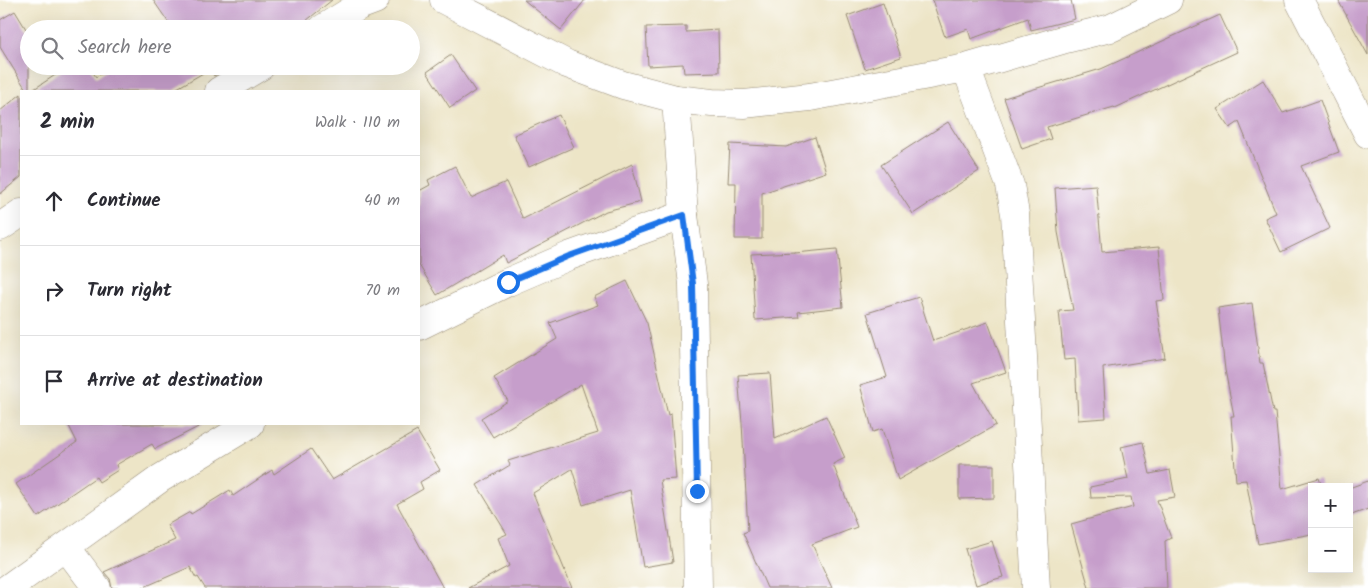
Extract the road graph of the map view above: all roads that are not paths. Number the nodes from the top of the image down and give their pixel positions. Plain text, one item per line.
1 (375, 0) edge
2 (444, 0) edge
3 (1168, 0) edge
4 (1299, 0) edge
5 (336, 20) edge
6 (966, 68) junction
7 (246, 75) edge
8 (221, 90) edge
9 (676, 99) junction
10 (1368, 134) edge
11 (20, 214) edge
12 (684, 215) junction
13 (0, 226) edge
14 (420, 326) edge
15 (248, 425) edge
16 (66, 547) junction
17 (8, 588) edge
18 (97, 588) edge
19 (698, 588) edge
20 (1036, 588) edge

1 - 5 street
2 - 9 street
3 - 6 street
4 - 10 street
6 - 9 street
6 - 20 street
7 - 8 street
9 - 12 street
11 - 13 street
12 - 14 street
12 - 19 street
15 - 16 street
16 - 17 street
16 - 18 street

